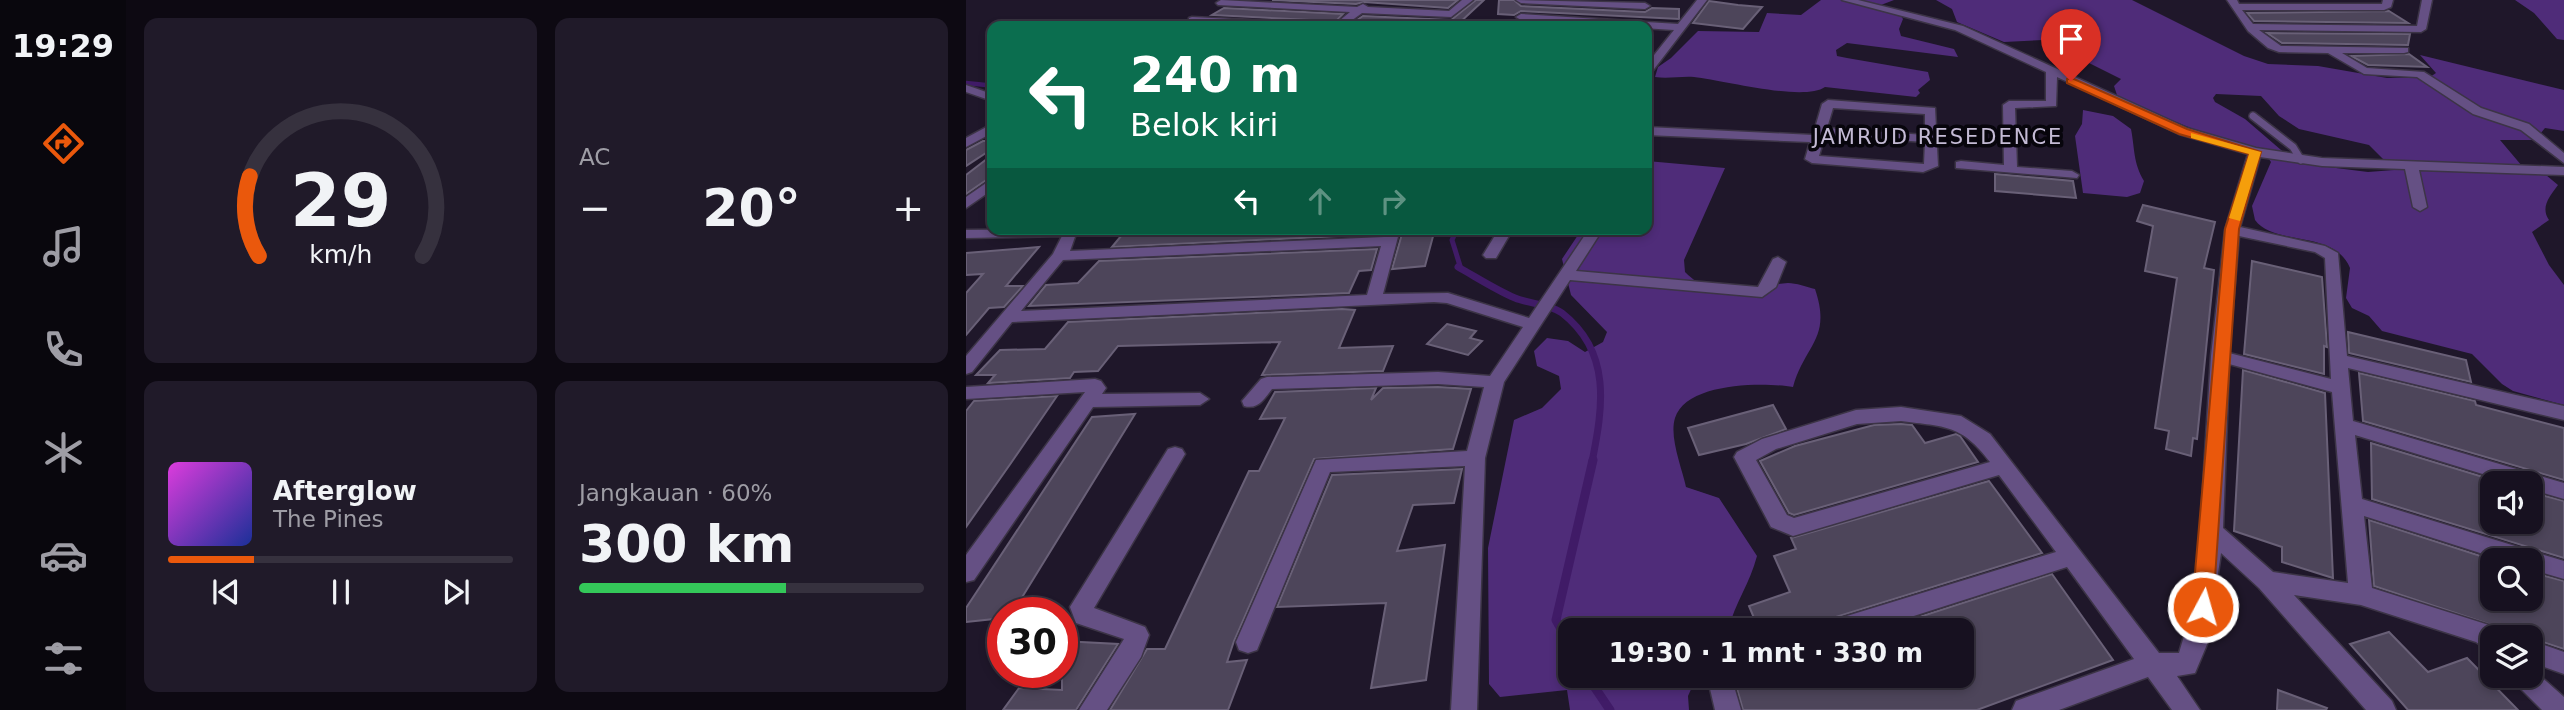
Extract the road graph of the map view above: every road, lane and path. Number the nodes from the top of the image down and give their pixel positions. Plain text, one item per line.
1 (1328, 0) edge
2 (1373, 0) edge
3 (1423, 0) edge
4 (1468, 0) edge
5 (1521, 0) edge
6 (1702, 0) edge
7 (1847, 0) edge
8 (2388, 0) edge
9 (2427, 0) edge
10 (1224, 2) edge
11 (1273, 3) edge
12 (1648, 3) edge
13 (2234, 4) edge
14 (1316, 8) junction
15 (1360, 10) junction
16 (1408, 12) junction
17 (1521, 17) dead end
18 (1191, 21) edge
19 (1345, 21) edge
20 (1556, 21) edge
21 (1636, 21) edge
22 (1652, 26) edge
23 (1681, 27) junction
24 (2253, 27) junction
25 (2378, 28) junction
26 (2331, 50) junction
27 (1652, 65) edge
28 (2051, 72) junction
29 (966, 88) edge
30 (987, 97) edge
31 (2253, 116) dead end
32 (987, 131) edge
33 (1652, 131) edge
34 (1818, 135) junction
35 (1932, 139) junction
36 (966, 144) edge
37 (2255, 152) junction
38 (2564, 159) edge
39 (2301, 160) junction
40 (1961, 165) dead end
41 (2411, 165) junction
42 (2011, 170) junction
43 (2564, 171) edge
44 (2072, 175) dead end
45 (987, 187) edge
46 (966, 204) edge
47 (2420, 207) dead end
48 (2232, 229) junction
49 (987, 233) edge
50 (966, 234) edge
51 (1069, 235) edge
52 (1392, 235) edge
53 (1503, 235) edge
54 (1592, 235) edge
55 (1491, 255) dead end
56 (1059, 256) junction
57 (1778, 262) dead end
58 (1565, 275) junction
59 (1374, 299) junction
60 (1542, 313) junction
61 (1007, 317) junction
62 (2220, 356) junction
63 (2338, 360) junction
64 (966, 368) edge
65 (1495, 382) junction
66 (2342, 388) junction
67 (966, 393) edge
68 (1200, 399) dead end
69 (1089, 401) junction
70 (1251, 401) dead end
71 (2564, 413) edge
72 (2344, 425) junction
73 (1175, 454) dead end
74 (1475, 458) junction
75 (2004, 466) junction
76 (2564, 491) edge
77 (2351, 504) junction
78 (2211, 530) junction
79 (2071, 557) junction
80 (2564, 570) edge
81 (966, 573) edge
82 (2267, 581) junction
83 (2361, 595) junction
84 (1875, 618) edge
85 (2480, 635) edge
86 (1248, 642) dead end
87 (2543, 656) edge
88 (2564, 663) edge
89 (2152, 664) junction
90 (1722, 688) edge
91 (2537, 688) edge
92 (1092, 710) edge
93 (1464, 710) edge
94 (1728, 710) edge
95 (2025, 710) edge
96 (2187, 710) edge
97 (2383, 710) edge
98 (2560, 710) edge

1 - 14 street
2 - 15 street
3 - 16 street
4 - 16 street
5 - 12 street
6 - 23 street
7 - 28 street
8 - 13 street
9 - 25 street
10 - 11 street
10 - 18 street
11 - 14 street
12 - 21 street
13 - 24 street
14 - 15 street
15 - 16 street
15 - 19 street
17 - 20 street
22 - 23 street
23 - 27 street
24 - 25 street
24 - 26 street
25 - 26 street
26 - 38 street
28 - 37 street
28 - 42 street
29 - 30 street
31 - 39 lane
32 - 36 street
33 - 34 street
34 - 35 street
34 - 35 street
34 - 35 street
37 - 39 street
37 - 48 street
39 - 41 street
40 - 42 street
41 - 43 street
41 - 47 street
42 - 44 street
45 - 46 street
48 - 62 street
48 - 63 street
49 - 50 street
51 - 56 street
52 - 56 street
52 - 59 street
53 - 55 street
54 - 58 street
56 - 61 street
57 - 58 street
58 - 60 street
59 - 60 street
59 - 61 street
60 - 65 street
61 - 64 street
62 - 66 street
62 - 78 street
63 - 66 street
63 - 71 street
65 - 70 street
65 - 74 street
66 - 72 street
67 - 69 street
68 - 69 street
69 - 81 street
72 - 76 street
72 - 77 street
73 - 92 street
74 - 86 street
74 - 93 street
75 - 75 street
75 - 79 street
77 - 80 street
77 - 83 street
78 - 82 street
78 - 89 street
79 - 84 street
79 - 89 street
82 - 83 street
82 - 97 street
83 - 85 street
87 - 88 street
89 - 95 street
89 - 96 street
90 - 94 street
91 - 98 street

